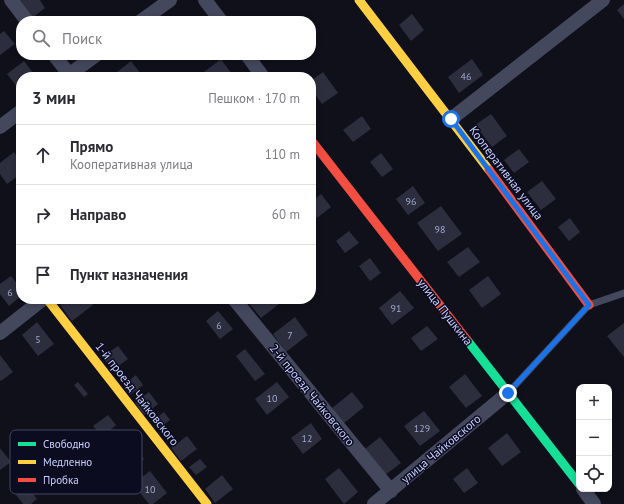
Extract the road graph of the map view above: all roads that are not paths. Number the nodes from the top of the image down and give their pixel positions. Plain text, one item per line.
1 (11, 0) edge
2 (170, 0) edge
3 (206, 0) edge
4 (359, 0) edge
5 (603, 0) edge
6 (23, 16) edge
7 (148, 16) edge
8 (217, 16) edge
9 (57, 60) edge
10 (89, 60) edge
11 (251, 60) edge
12 (65, 72) edge
13 (73, 72) edge
14 (259, 72) edge
15 (16, 115) edge
16 (451, 119) junction
17 (0, 127) edge
18 (316, 146) edge
19 (624, 293) edge
20 (37, 304) edge
21 (51, 304) edge
22 (238, 304) edge
23 (589, 305) junction
24 (0, 333) edge
25 (508, 393) junction
26 (576, 480) edge
27 (390, 491) junction
28 (584, 492) edge
29 (207, 504) edge
30 (374, 504) edge
31 (594, 504) edge

1 - 6 street
2 - 7 street
3 - 8 street
4 - 16 street, Кооперативная улица
5 - 16 street
9 - 12 street
10 - 13 street
11 - 14 street
15 - 17 street
16 - 23 street, Кооперативная улица
18 - 25 street, улица Пушкина
19 - 23 lane
20 - 24 street
21 - 29 street, 1-й проезд Чайковского
22 - 27 street, 2-й проезд Чайковского
23 - 25 lane
25 - 26 street, улица Пушкина
25 - 27 street, улица Чайковского
27 - 30 street, улица Чайковского
28 - 31 street

